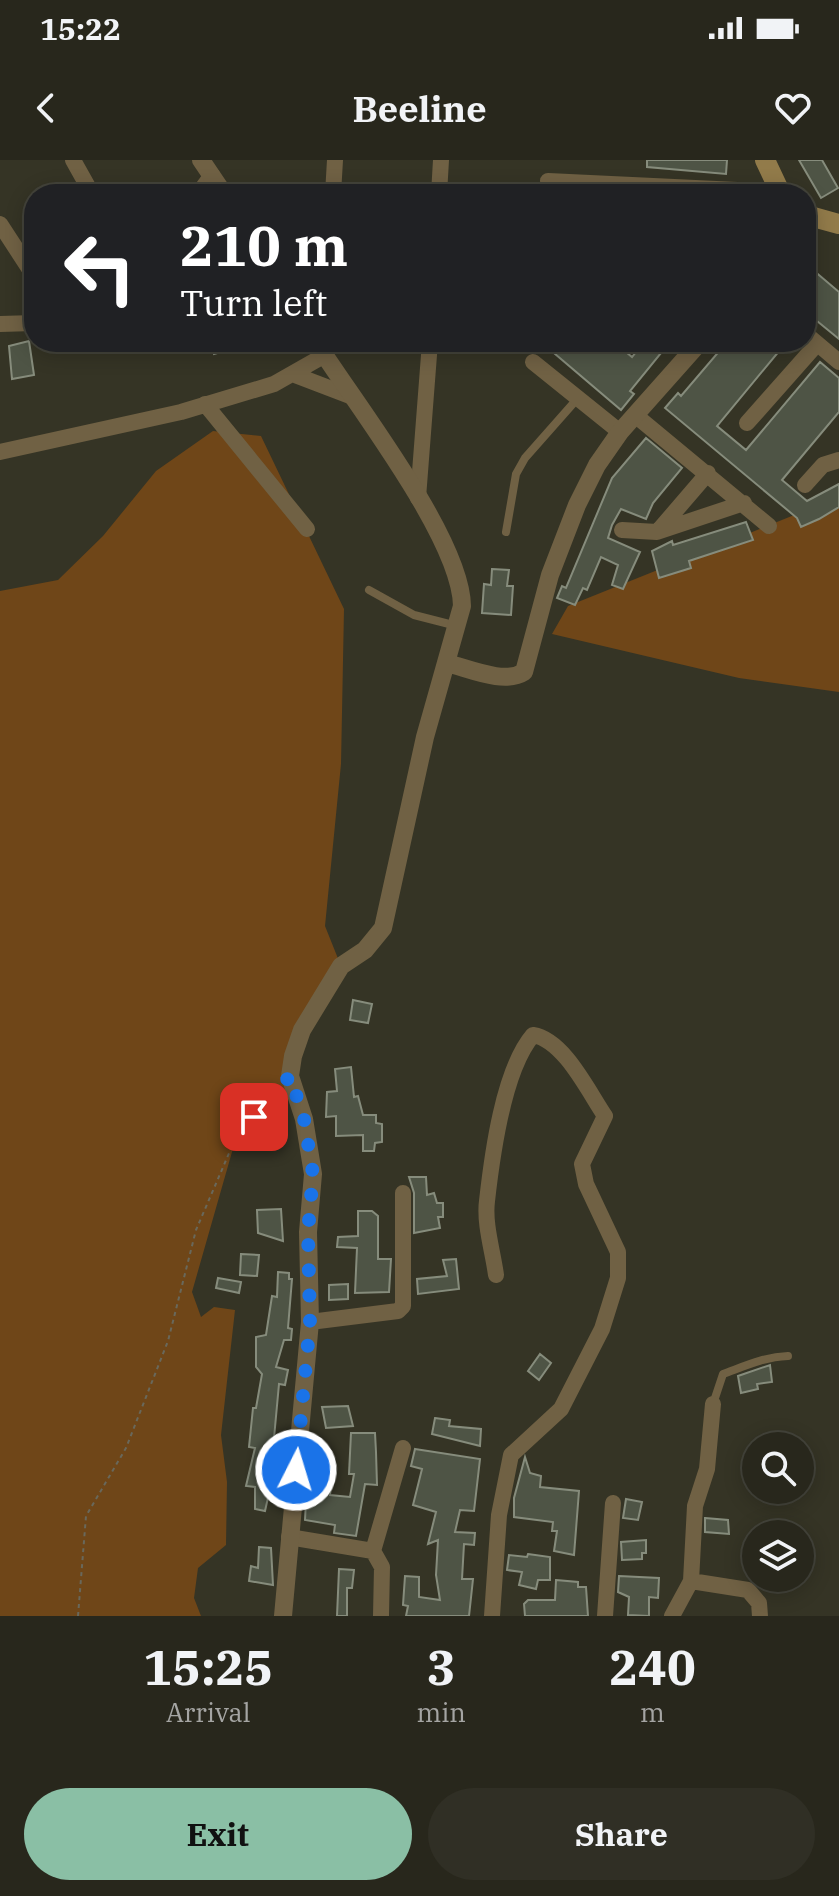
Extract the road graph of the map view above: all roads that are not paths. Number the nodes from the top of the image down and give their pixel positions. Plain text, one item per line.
1 (73, 160) edge
2 (335, 160) edge
3 (441, 160) edge
4 (765, 160) edge
5 (548, 181) dead end
6 (86, 184) edge
7 (334, 184) edge
8 (440, 184) edge
9 (564, 184) edge
10 (776, 184) edge
11 (816, 218) edge
12 (0, 224) edge
13 (839, 224) edge
14 (24, 261) edge
15 (24, 323) edge
16 (0, 324) edge
17 (816, 343) edge
18 (318, 352) edge
19 (323, 352) edge
20 (429, 352) edge
21 (691, 352) edge
22 (801, 352) edge
23 (533, 362) dead end
24 (839, 362) edge
25 (295, 375) junction
26 (350, 396) junction
27 (579, 398) junction
28 (205, 404) junction
29 (635, 415) junction
30 (747, 423) dead end
31 (620, 432) junction
32 (839, 445) edge
33 (3, 450) edge
34 (831, 463) edge
35 (708, 473) junction
36 (805, 485) dead end
37 (418, 498) junction
38 (744, 503) junction
39 (769, 526) dead end
40 (307, 529) dead end
41 (622, 530) dead end
42 (506, 532) dead end
43 (657, 532) junction
44 (369, 590) dead end
45 (457, 626) junction
46 (446, 663) junction
47 (403, 1193) dead end
48 (496, 1275) dead end
49 (310, 1322) junction
50 (788, 1356) dead end
51 (713, 1404) joint
52 (403, 1448) dead end
53 (613, 1503) dead end
54 (289, 1537) junction
55 (373, 1551) junction
56 (691, 1581) junction
57 (283, 1616) edge
58 (381, 1616) edge
59 (492, 1616) edge
60 (605, 1616) edge
61 (672, 1616) edge
62 (760, 1616) edge

1 - 6 street
2 - 7 street
3 - 8 street
4 - 10 main road
5 - 9 street
11 - 13 main road
12 - 14 street
15 - 16 street
17 - 24 street
18 - 25 street
19 - 26 street
20 - 37 street
21 - 29 street
22 - 30 street
23 - 27 street
25 - 26 street
25 - 28 street
26 - 37 street
27 - 31 street
27 - 42 lane
28 - 33 street
28 - 40 street
29 - 31 street
29 - 35 street
31 - 46 street
32 - 34 street
34 - 36 street
35 - 38 street
35 - 43 street
37 - 45 street
38 - 39 street
38 - 43 street
41 - 43 street
44 - 45 lane
45 - 46 street
46 - 49 street
47 - 49 street
48 - 59 street
49 - 54 street
50 - 51 lane
51 - 56 street
52 - 55 street
53 - 60 street
54 - 55 street
54 - 57 street
55 - 58 street
56 - 61 street
56 - 62 street

